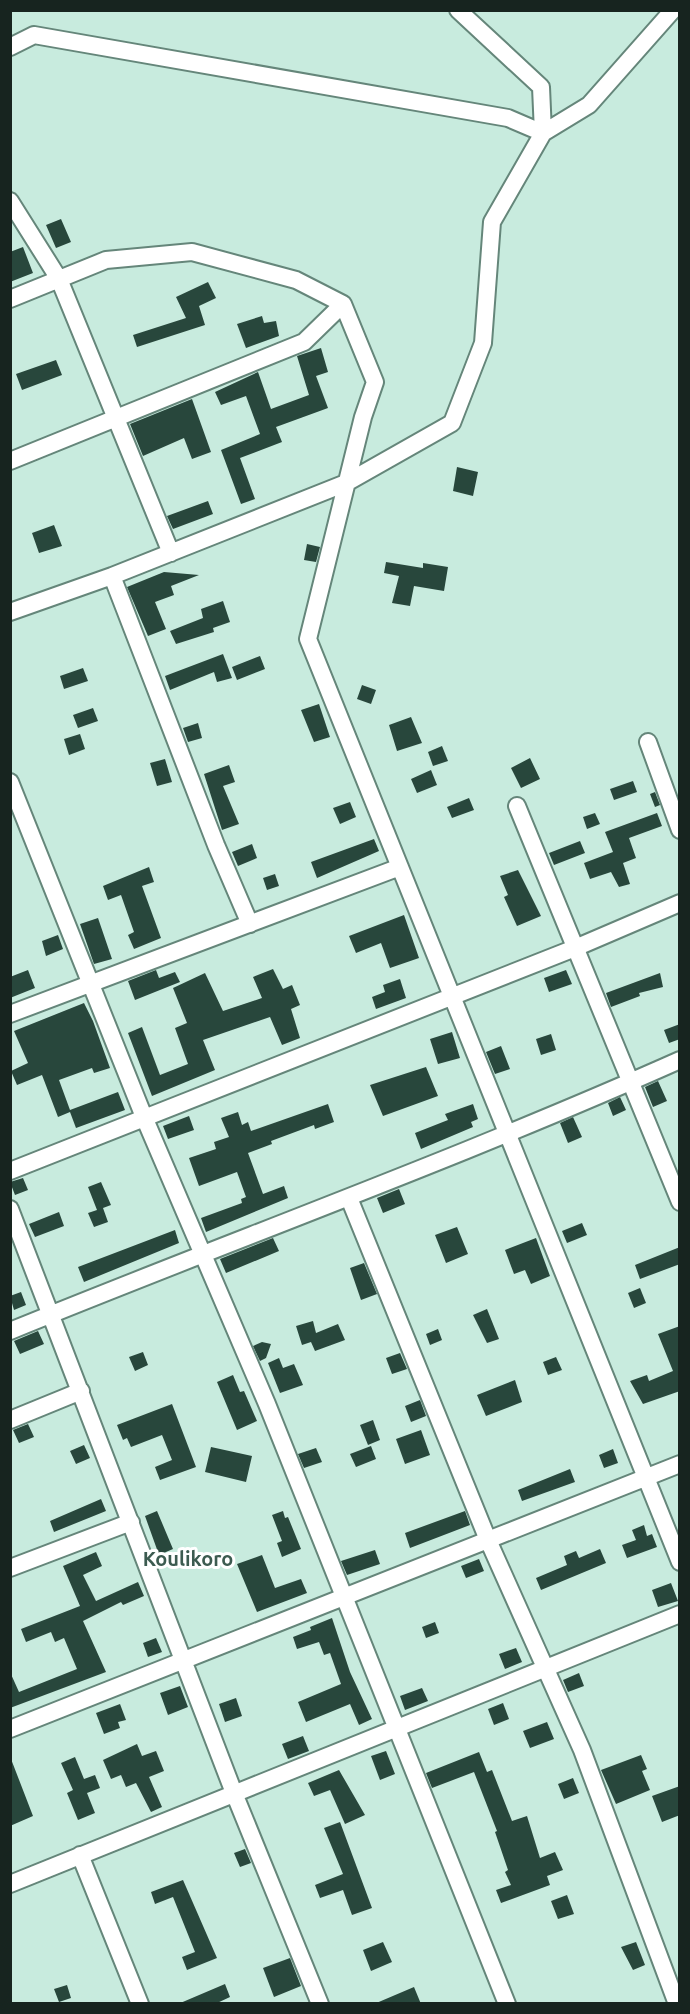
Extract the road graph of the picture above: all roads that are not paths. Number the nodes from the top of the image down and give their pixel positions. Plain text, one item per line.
1 (458, 10) edge
2 (674, 10) edge
3 (10, 47) edge
4 (543, 133) junction
5 (10, 201) edge
6 (59, 279) junction
7 (10, 298) edge
8 (343, 304) junction
9 (116, 418) junction
10 (10, 461) edge
11 (346, 483) junction
12 (171, 553) junction
13 (112, 576) junction
14 (10, 612) edge
15 (648, 742) dead end
16 (10, 782) edge
17 (518, 806) dead end
18 (680, 830) edge
19 (400, 867) junction
20 (680, 903) edge
21 (250, 924) junction
22 (575, 948) junction
23 (90, 983) junction
24 (452, 997) junction
25 (10, 1014) edge
26 (680, 1060) edge
27 (630, 1082) junction
28 (144, 1117) junction
29 (507, 1133) junction
30 (10, 1171) edge
31 (349, 1198) junction
32 (680, 1202) edge
33 (10, 1209) edge
34 (202, 1252) junction
35 (51, 1314) junction
36 (10, 1331) edge
37 (81, 1391) junction
38 (10, 1420) edge
39 (680, 1464) edge
40 (645, 1478) junction
41 (131, 1522) junction
42 (488, 1540) junction
43 (680, 1562) edge
44 (10, 1568) edge
45 (343, 1598) junction
46 (680, 1614) edge
47 (184, 1661) junction
48 (546, 1668) junction
49 (397, 1728) junction
50 (10, 1729) edge
51 (234, 1793) junction
52 (80, 1855) junction
53 (10, 1884) edge
54 (140, 2004) edge
55 (320, 2004) edge
56 (507, 2004) edge
57 (677, 2004) edge

1 - 4 street
2 - 4 street
3 - 4 street
4 - 11 street
5 - 6 street
6 - 7 street
6 - 8 street
6 - 9 street
8 - 9 street
8 - 11 street
9 - 10 street
9 - 12 street
11 - 12 street
11 - 19 street
12 - 13 street
13 - 14 street
13 - 21 street
15 - 18 street
16 - 23 street
17 - 22 street
19 - 21 street
19 - 24 street
20 - 22 street
21 - 23 street
22 - 24 street
22 - 27 street
23 - 25 street
23 - 28 street
24 - 28 street
24 - 29 street
26 - 27 street
27 - 29 street
27 - 32 street
28 - 30 street
28 - 34 street
29 - 31 street
29 - 40 street
31 - 34 street
31 - 42 street
33 - 35 street
34 - 35 street
34 - 45 street
35 - 36 street
35 - 37 street
37 - 38 street
37 - 41 street
39 - 40 street
40 - 42 street
40 - 43 street
41 - 44 street
41 - 47 street
42 - 45 street
42 - 48 street
45 - 47 street
45 - 49 street
46 - 48 street
47 - 50 street
47 - 51 street
48 - 49 street
48 - 57 street
49 - 51 street
49 - 56 street
51 - 52 street
51 - 55 street
52 - 53 street
52 - 54 street

